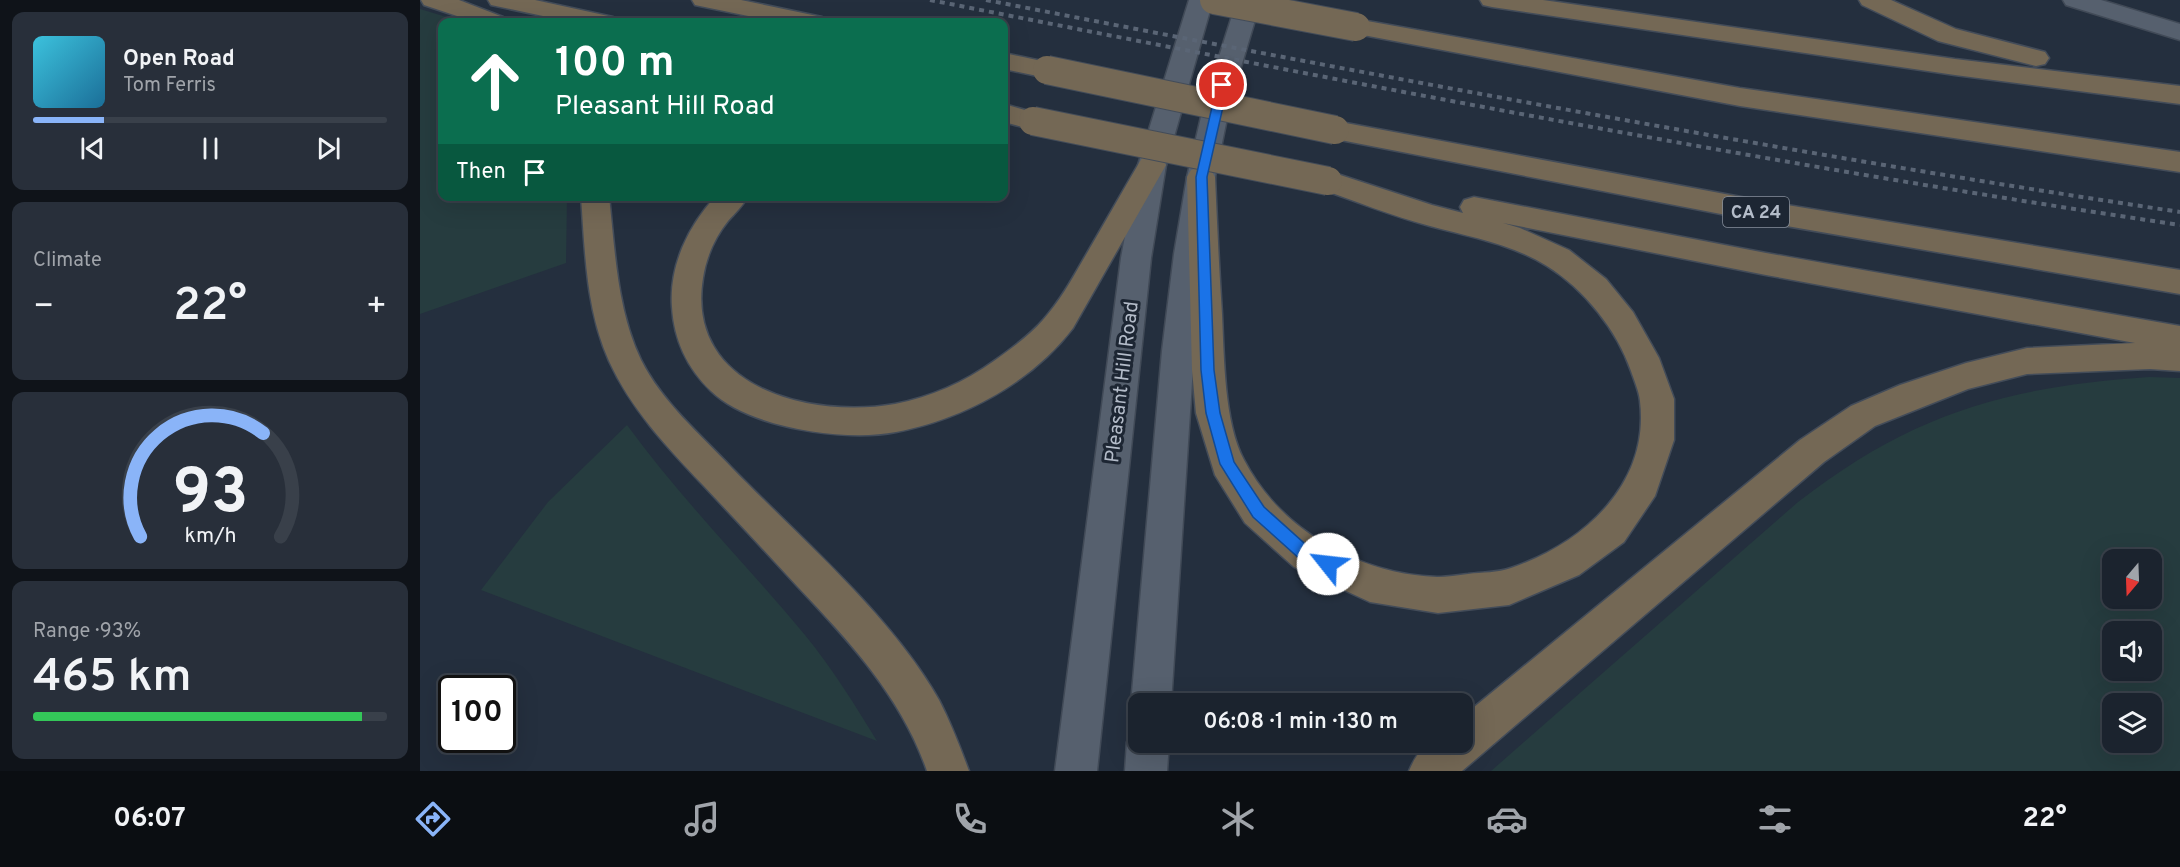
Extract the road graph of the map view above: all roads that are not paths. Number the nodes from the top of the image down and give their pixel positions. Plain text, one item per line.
1 (433, 0) edge
2 (500, 0) edge
3 (704, 0) edge
4 (1201, 0) edge
5 (1214, 0) edge
6 (1250, 0) edge
7 (1492, 0) edge
8 (1871, 0) edge
9 (2075, 0) edge
10 (2150, 0) edge
11 (2180, 9) edge
12 (485, 18) edge
13 (585, 18) edge
14 (793, 18) edge
15 (2180, 32) edge
16 (1008, 63) edge
17 (2180, 82) edge
18 (2180, 95) edge
19 (1008, 114) edge
20 (1008, 119) edge
21 (1033, 121) junction
22 (2180, 162) edge
23 (1152, 165) junction
24 (1201, 177) junction
25 (1328, 182) junction
26 (595, 201) edge
27 (730, 201) edge
28 (2180, 282) edge
29 (2180, 339) edge
30 (2180, 358) edge
31 (1152, 693) edge
32 (1147, 753) edge
33 (948, 771) edge
34 (1076, 771) edge
35 (1146, 771) edge
36 (1430, 771) edge

1 - 12 highway
2 - 13 highway
3 - 14 highway
4 - 23 main road, Pleasant Hill Road
5 - 22 highway, bridge
6 - 24 main road
7 - 18 highway
8 - 17 highway
9 - 15 main road
10 - 11 main road
16 - 28 highway, CA 24, bridge
19 - 21 highway
20 - 21 highway
21 - 25 highway, bridge
23 - 27 highway
23 - 34 main road, Pleasant Hill Road
24 - 25 highway
24 - 31 main road
25 - 29 highway
26 - 33 highway
30 - 36 highway
32 - 35 main road

